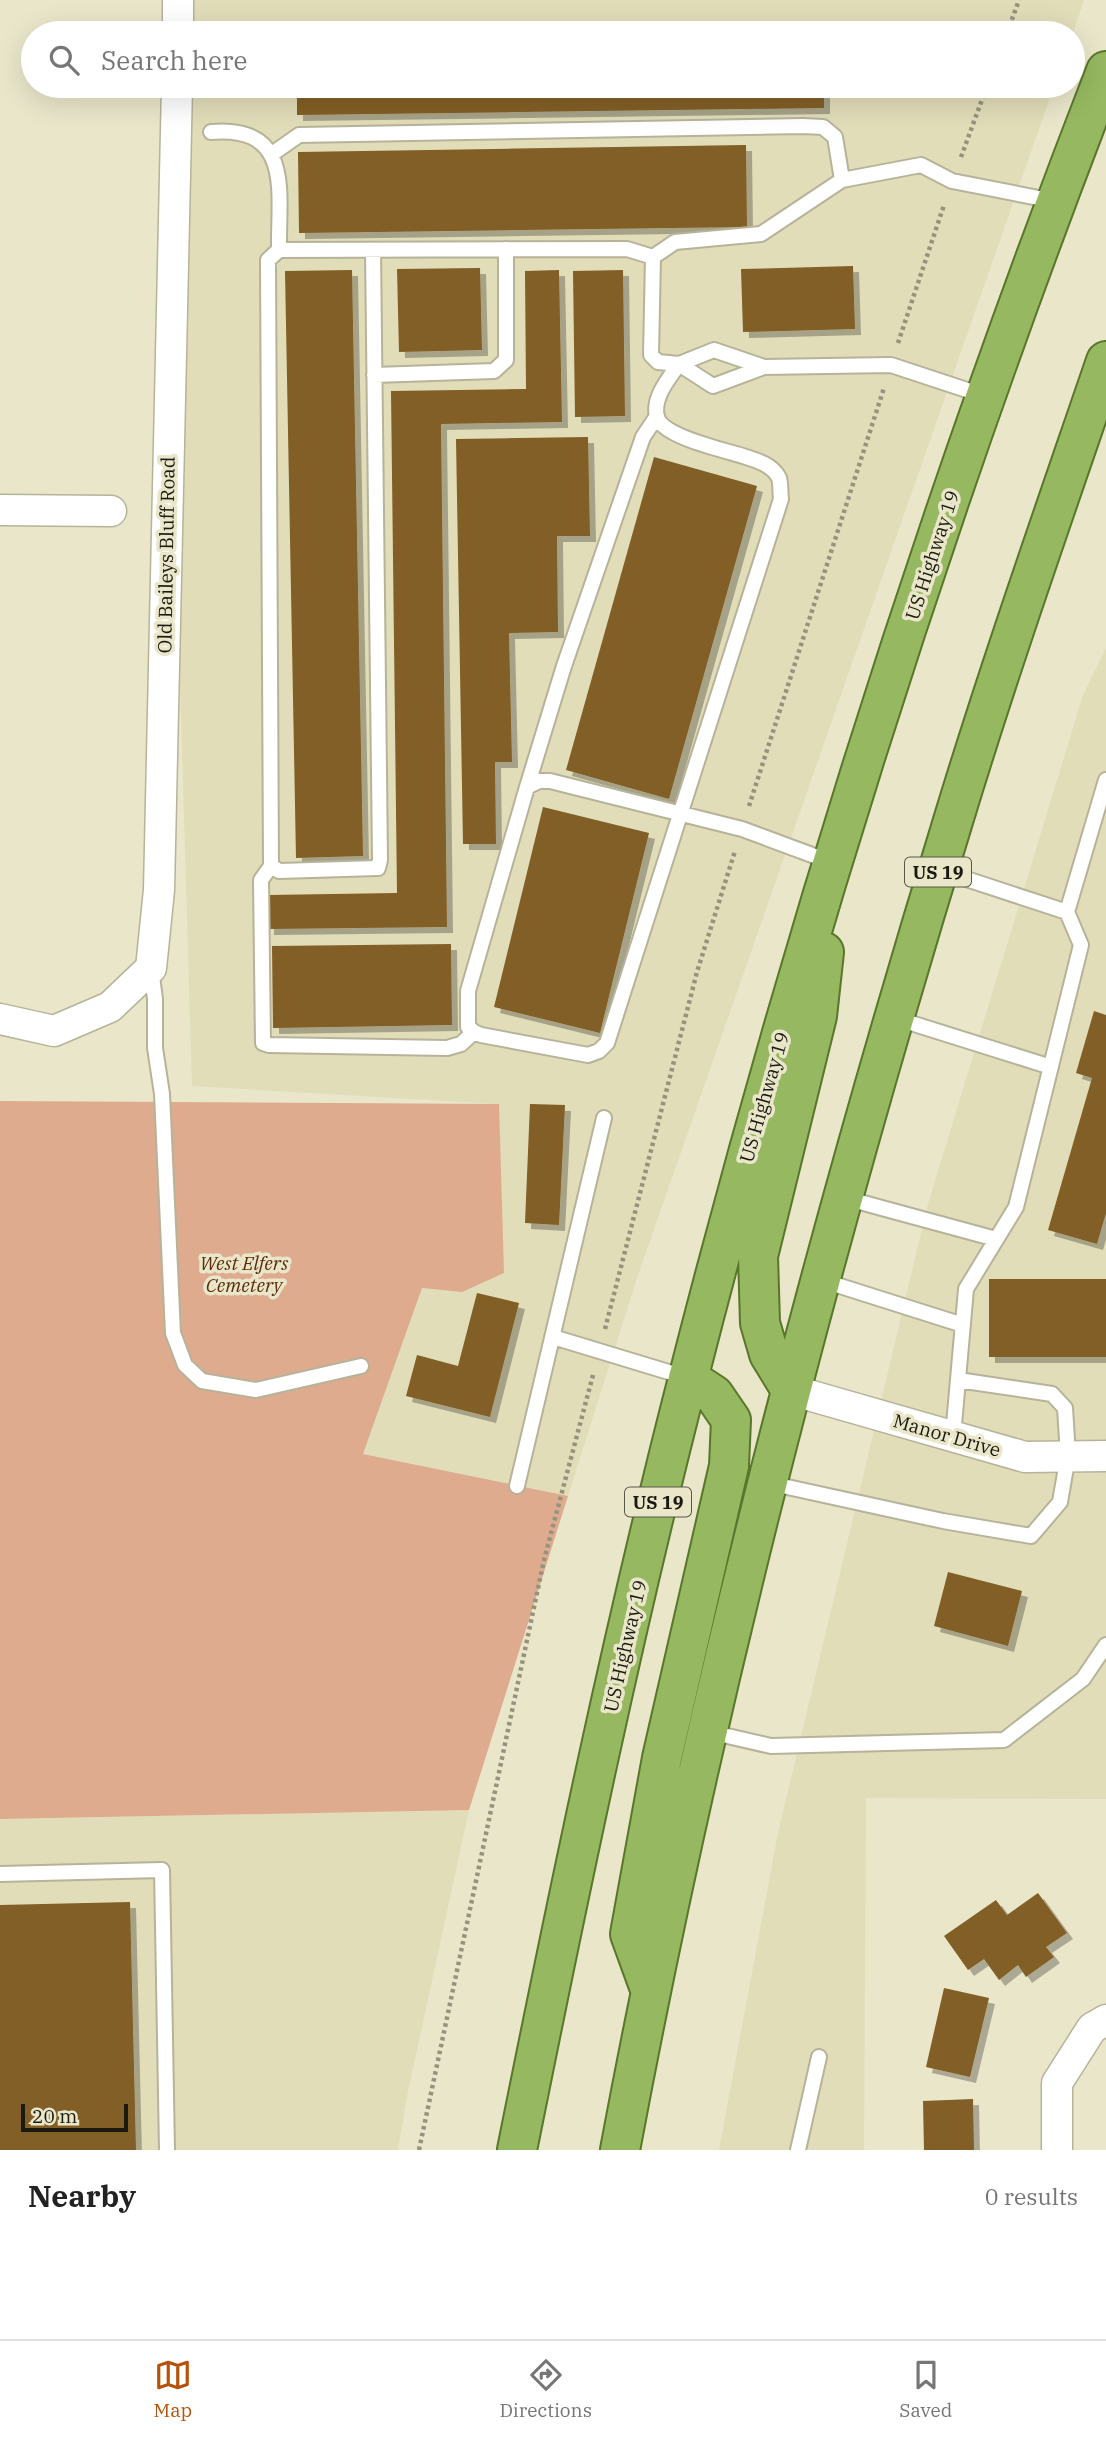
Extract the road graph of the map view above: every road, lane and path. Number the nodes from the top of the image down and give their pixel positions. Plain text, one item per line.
1 (178, 0) edge
2 (1019, 0) edge
3 (178, 21) edge
4 (1011, 21) edge
5 (1106, 71) edge
6 (177, 98) edge
7 (983, 98) edge
8 (211, 132) dead end
9 (272, 154) junction
10 (842, 180) junction
11 (952, 181) junction
12 (1055, 202) junction
13 (506, 249) junction
14 (279, 250) junction
15 (373, 250) junction
16 (653, 257) junction
17 (1106, 361) edge
18 (679, 364) junction
19 (891, 365) junction
20 (764, 368) junction
21 (374, 374) junction
22 (986, 397) junction
23 (657, 416) junction
24 (0, 510) edge
25 (111, 511) dead end
26 (1106, 780) edge
27 (527, 787) junction
28 (679, 813) junction
29 (742, 829) junction
30 (833, 863) junction
31 (271, 866) junction
32 (939, 870) junction
33 (1067, 912) junction
34 (151, 968) junction
35 (894, 1018) junction
36 (0, 1020) edge
37 (474, 1032) junction
38 (1051, 1067) junction
39 (604, 1118) dead end
40 (843, 1197) junction
41 (996, 1239) junction
42 (821, 1280) junction
43 (963, 1325) junction
44 (553, 1337) junction
45 (599, 1350) junction
46 (360, 1366) dead end
47 (688, 1378) junction
48 (958, 1380) junction
49 (791, 1390) junction
50 (953, 1436) junction
51 (1068, 1456) junction
52 (1106, 1456) edge
53 (768, 1483) junction
54 (517, 1486) dead end
55 (1106, 1645) edge
56 (707, 1731) junction
57 (0, 1874) edge
58 (650, 1989) junction
59 (1106, 2020) edge
60 (819, 2057) dead end
61 (167, 2150) edge
62 (419, 2150) edge
63 (517, 2150) edge
64 (620, 2150) edge
65 (799, 2150) edge
66 (1056, 2150) edge

1 - 3 street
2 - 4 path
5 - 12 highway, US Highway 19 / US 19
6 - 34 street, Old Baileys Bluff Road
7 - 11 path
8 - 9 lane
9 - 10 lane
9 - 14 lane
10 - 11 lane
10 - 16 lane
11 - 12 lane
11 - 19 path
12 - 22 highway, US Highway 19 / US 19
13 - 15 lane
13 - 16 lane
13 - 21 lane
14 - 15 lane
14 - 31 lane
15 - 21 lane
16 - 18 lane
17 - 32 highway, US 19
18 - 20 lane
18 - 20 lane
18 - 23 lane
19 - 20 lane
19 - 22 lane
19 - 29 path
21 - 31 lane
22 - 30 highway, US Highway 19 / US 19
23 - 27 lane
23 - 28 lane
24 - 25 street
26 - 33 lane
27 - 28 lane
27 - 37 lane
28 - 29 lane
28 - 37 lane
29 - 30 lane
29 - 45 path
30 - 47 highway, US Highway 19 / US 19
30 - 49 highway
31 - 37 lane
32 - 33 lane
32 - 35 highway, US 19
33 - 38 lane
34 - 36 street
34 - 46 lane
35 - 38 lane
35 - 40 highway, US 19
38 - 41 lane
39 - 44 lane
40 - 41 lane
40 - 42 highway, US 19
41 - 43 lane
42 - 43 lane
42 - 49 highway, US 19
43 - 48 lane
44 - 45 lane
44 - 54 lane
45 - 47 lane
45 - 62 path
47 - 58 highway
47 - 63 highway, US Highway 19 / US 19
48 - 50 lane
48 - 51 lane
49 - 50 street, Manor Drive
49 - 53 highway, US 19
50 - 51 street, Manor Drive
51 - 52 street, Manor Drive
51 - 53 lane
53 - 56 highway, US 19
55 - 56 lane
56 - 58 highway, US 19
57 - 61 lane
58 - 64 highway, US 19
59 - 66 street
60 - 65 lane

